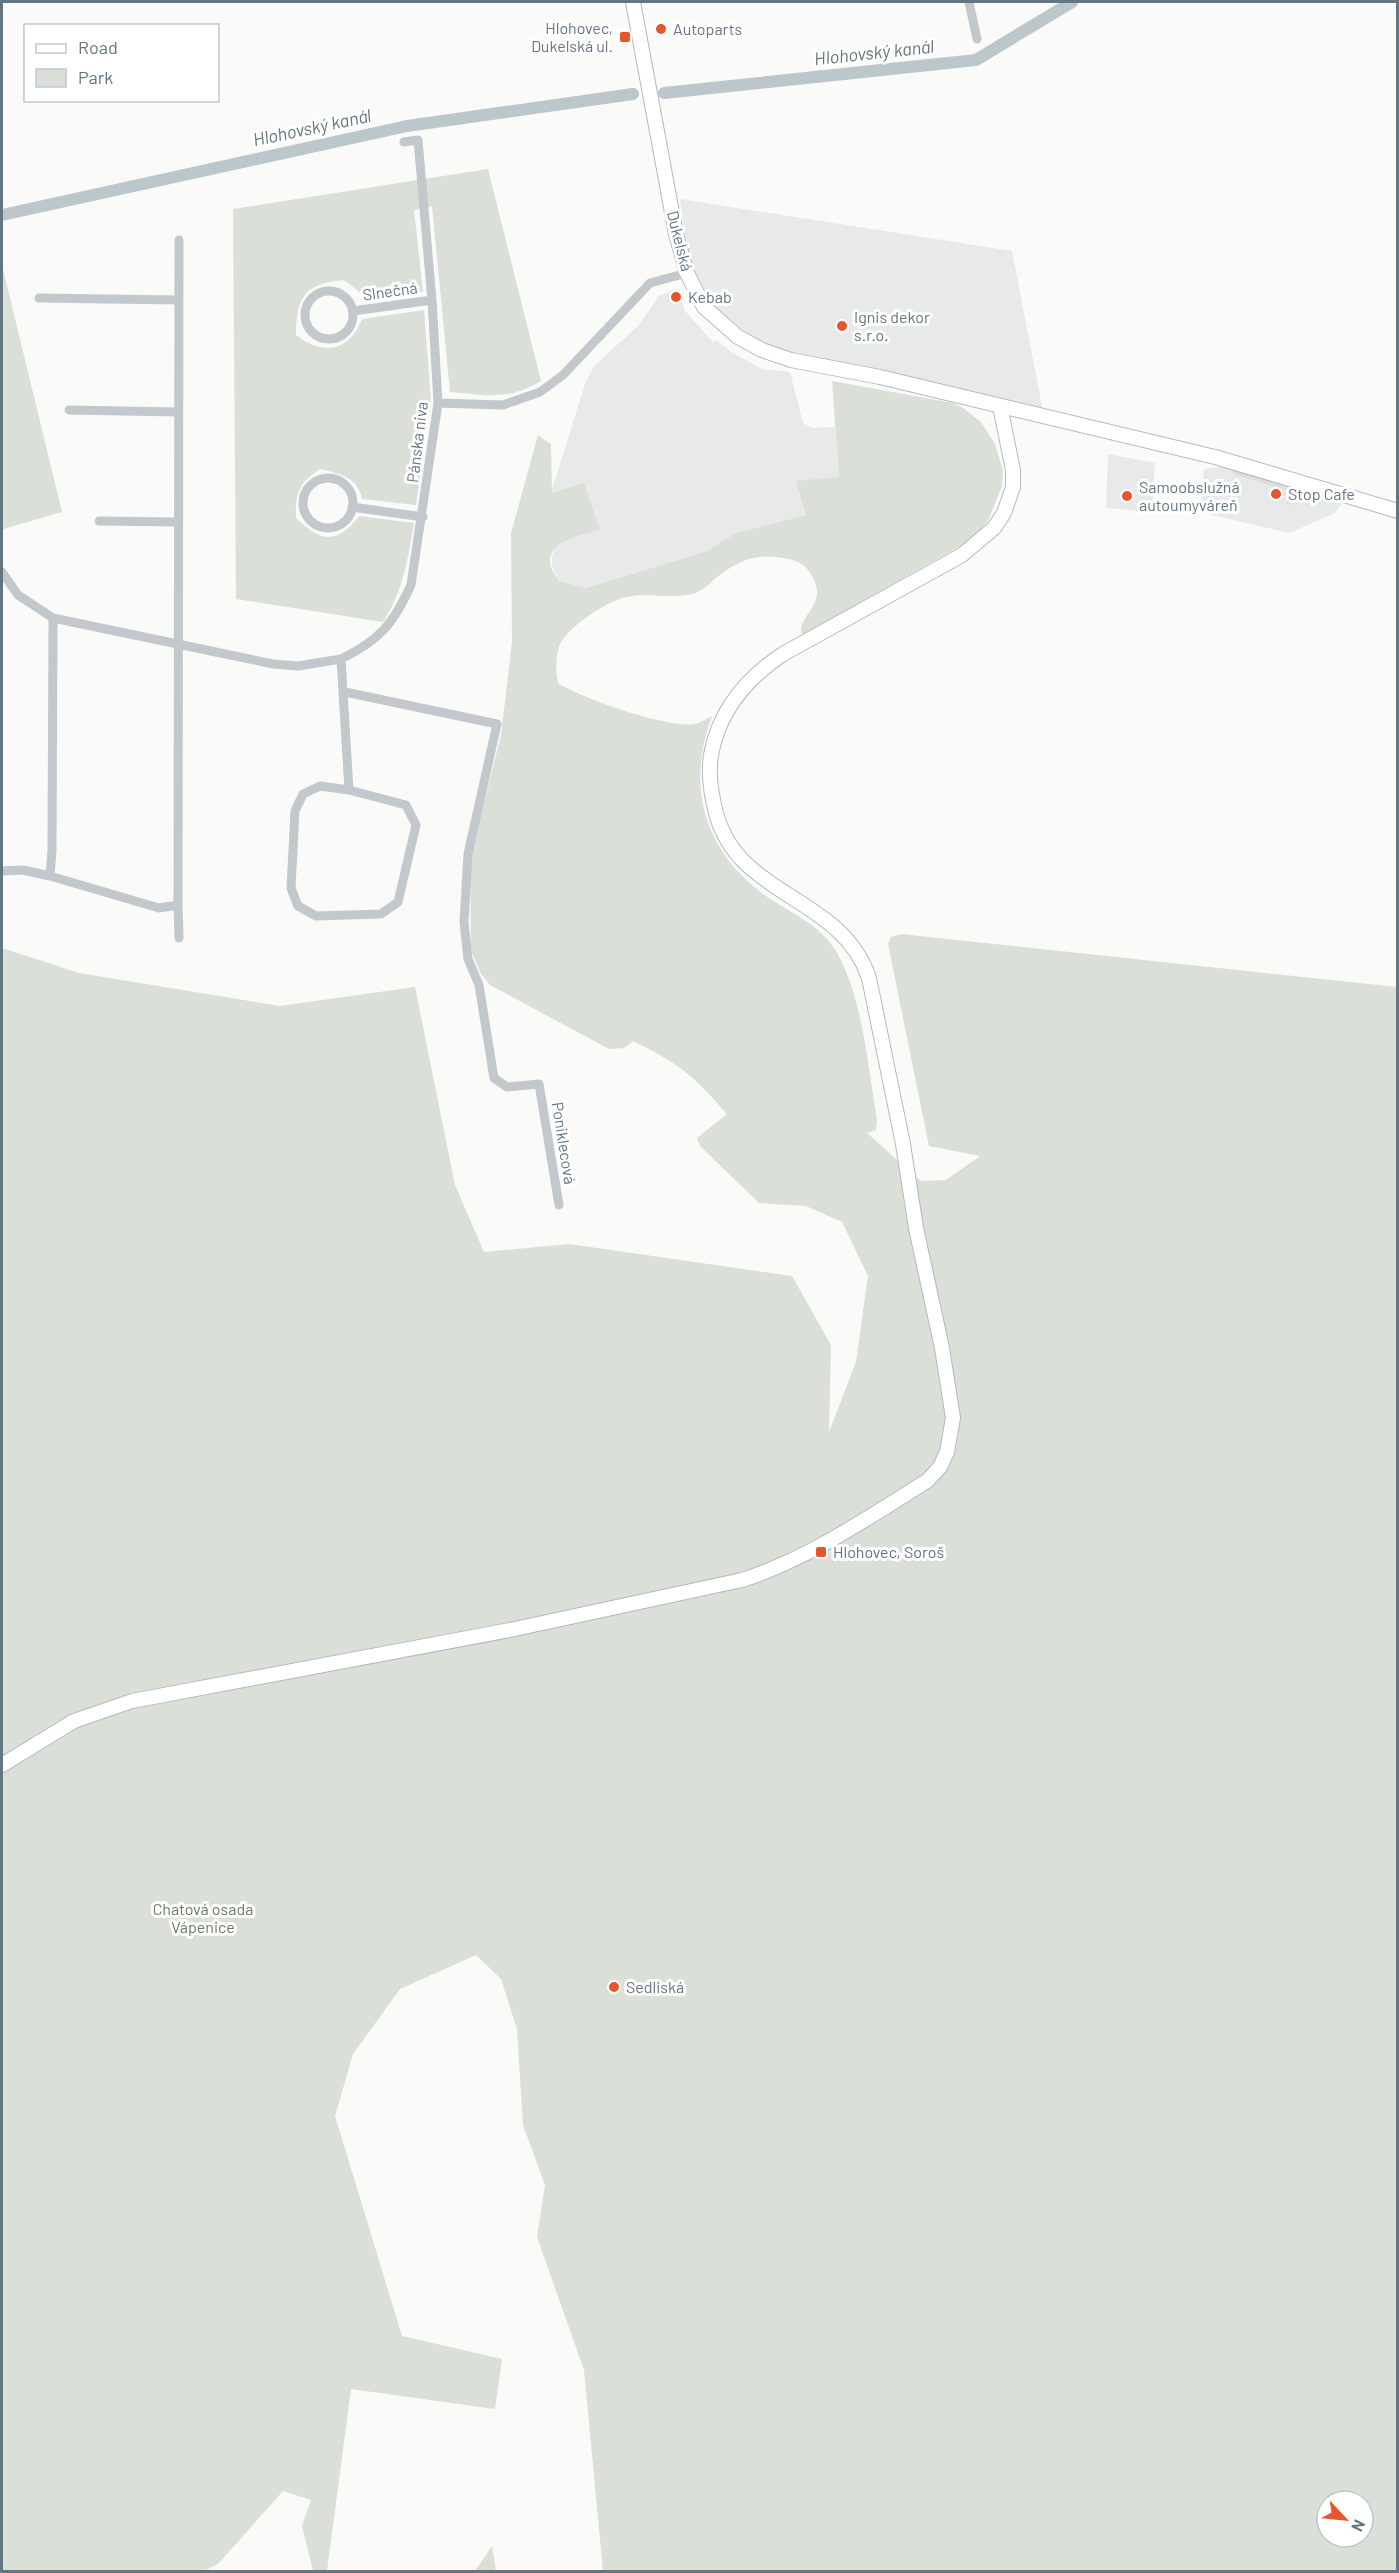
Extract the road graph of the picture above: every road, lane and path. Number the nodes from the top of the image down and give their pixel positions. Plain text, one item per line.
1 (633, 2) edge
2 (969, 2) edge
3 (977, 39) dead end
4 (404, 142) dead end
5 (179, 240) dead end
6 (687, 273) junction
7 (39, 298) dead end
8 (178, 300) junction
9 (432, 300) junction
10 (353, 311) junction
11 (438, 403) junction
12 (1000, 406) junction
13 (69, 410) dead end
14 (178, 412) junction
15 (352, 507) junction
16 (1398, 511) edge
17 (423, 517) junction
18 (99, 521) dead end
19 (177, 522) junction
20 (2, 572) edge
21 (53, 618) junction
22 (177, 646) junction
23 (341, 659) junction
24 (345, 692) junction
25 (349, 790) junction
26 (2, 870) edge
27 (50, 876) junction
28 (177, 904) junction
29 (179, 938) dead end
30 (559, 1205) dead end
31 (2, 1765) edge

1 - 6 main road, Dukelská
2 - 3 street
4 - 9 street, Pánska niva
5 - 8 street
6 - 11 street
6 - 12 main road, Dukelská
7 - 8 street
8 - 14 street
9 - 10 street, Slnečná
9 - 11 street, Pánska niva
10 - 10 street, Slnečná
11 - 17 street, Pánska niva
12 - 16 main road, Dukelská
12 - 31 main road
13 - 14 street
14 - 19 street
15 - 15 street
15 - 17 street
17 - 23 street, Pánska niva
18 - 19 street
19 - 22 street
20 - 21 street
21 - 22 street, Pánska niva
21 - 27 street
22 - 23 street, Pánska niva
22 - 28 street
23 - 24 street
24 - 25 street
24 - 30 street, Poniklecová
25 - 25 street
26 - 27 street
27 - 28 street
28 - 29 street

